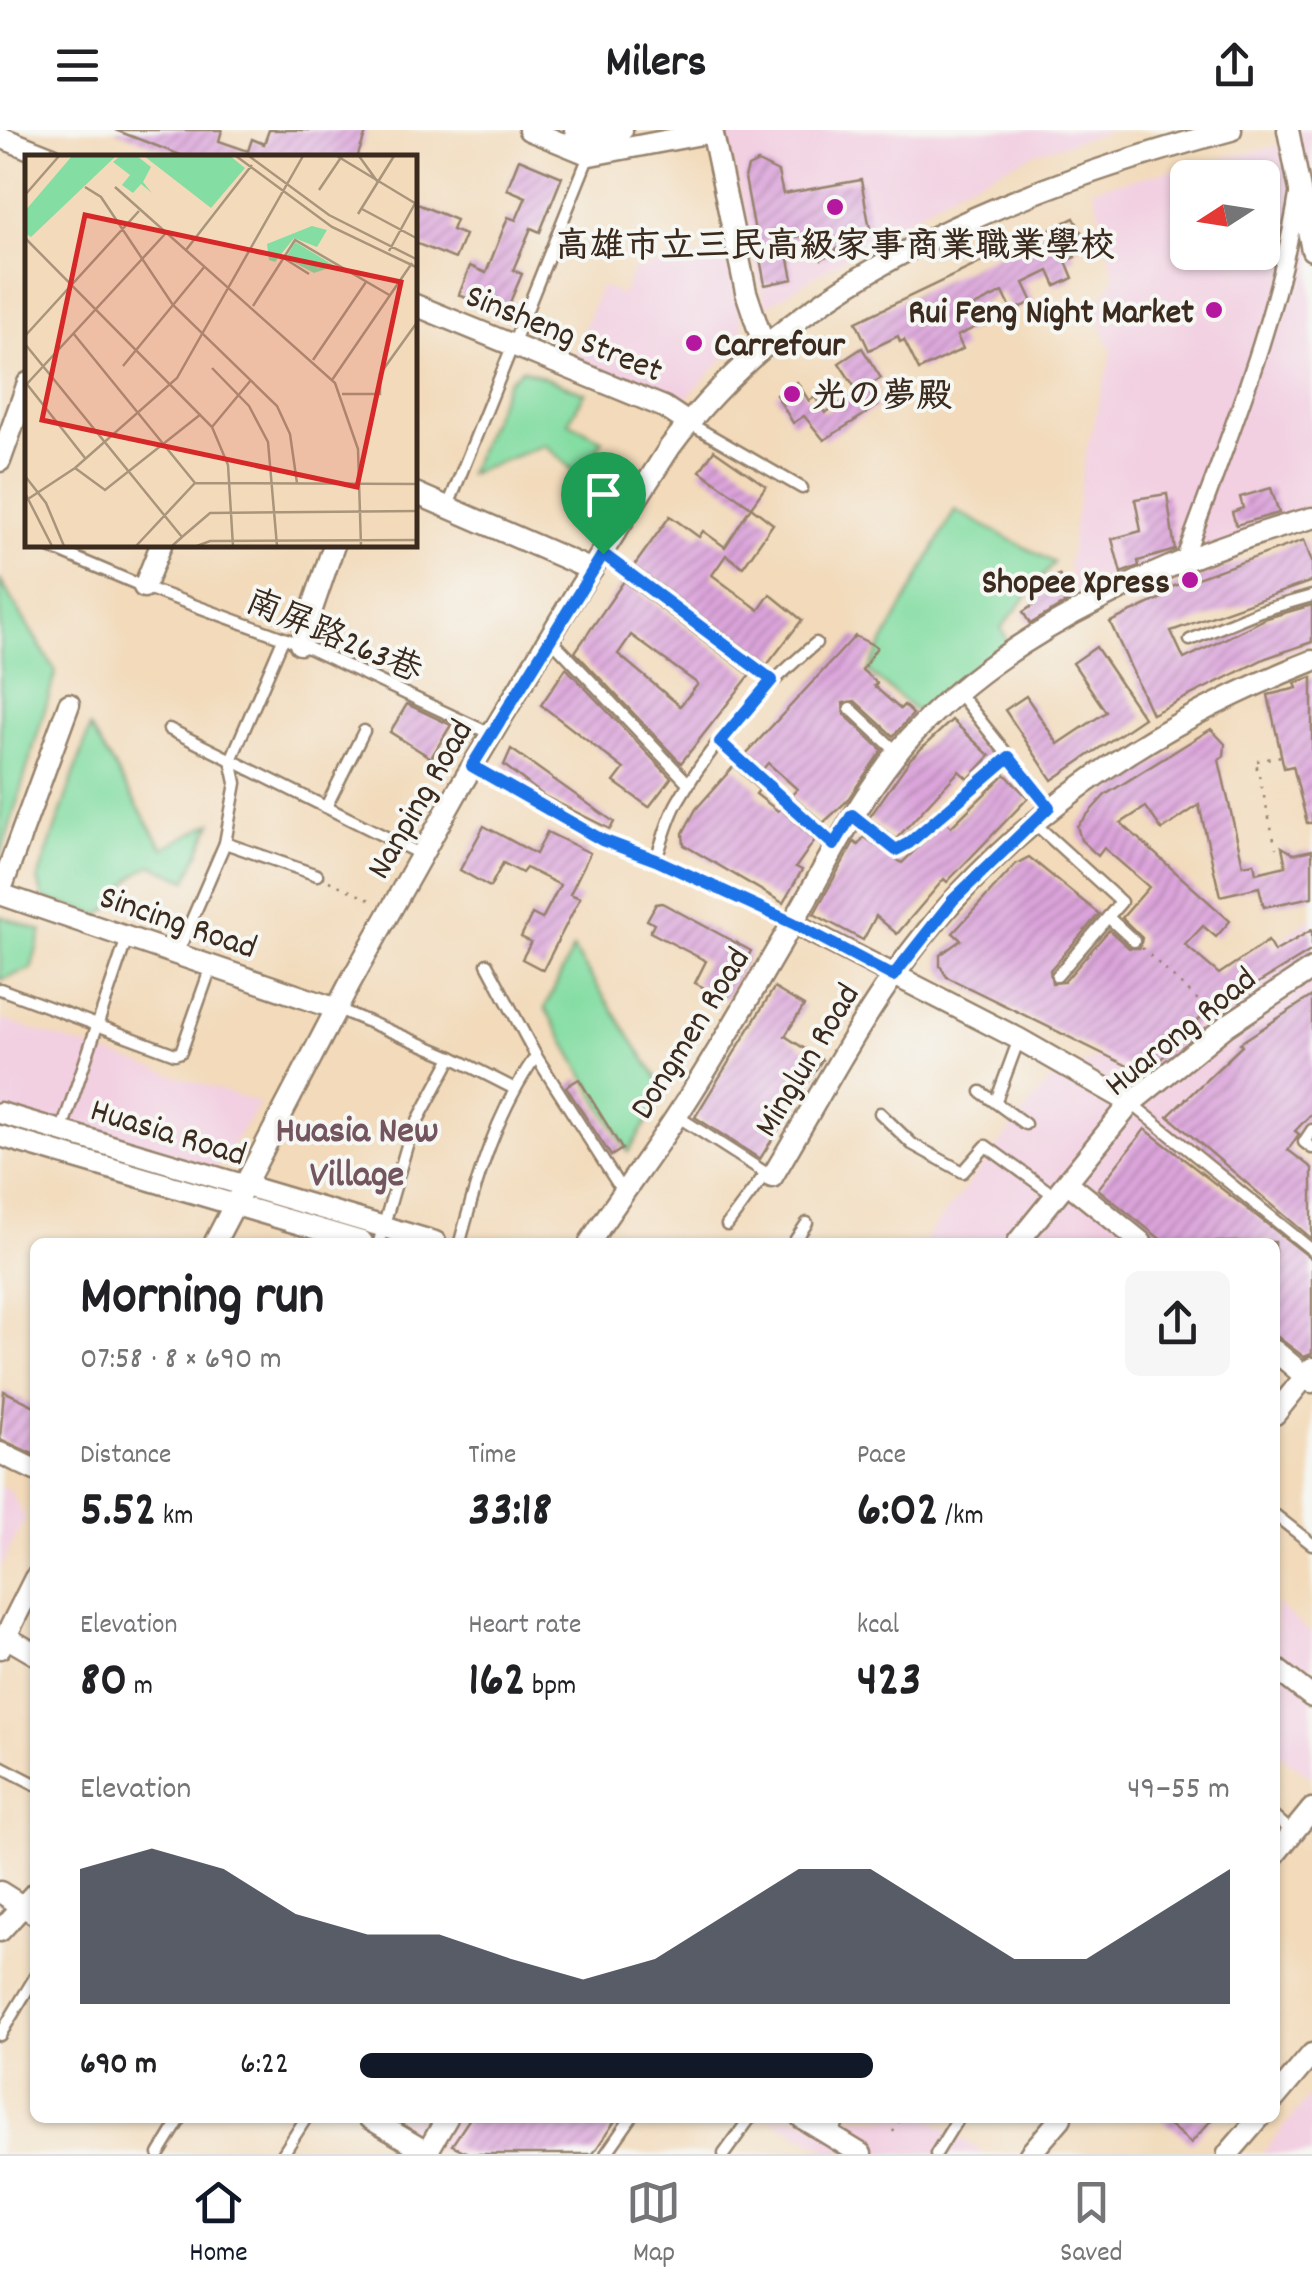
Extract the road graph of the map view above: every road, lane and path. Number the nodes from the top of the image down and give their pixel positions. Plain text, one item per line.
1 (528, 130) edge
2 (622, 130) edge
3 (1231, 130) edge
4 (1288, 130) edge
5 (712, 131) edge
6 (0, 137) edge
7 (585, 141) edge
8 (45, 155) edge
9 (1299, 185) junction
10 (1312, 250) edge
11 (418, 305) edge
12 (512, 344) junction
13 (764, 346) junction
14 (25, 388) edge
15 (8, 415) edge
16 (688, 423) junction
17 (0, 461) edge
18 (802, 488) dead end
19 (418, 494) edge
20 (448, 506) junction
21 (1312, 518) edge
22 (52, 548) edge
23 (159, 548) edge
24 (333, 548) edge
25 (597, 562) junction
26 (1182, 565) junction
27 (144, 587) junction
28 (1312, 596) edge
29 (550, 638) junction
30 (1190, 640) dead end
31 (292, 641) junction
32 (816, 643) dead end
33 (1312, 661) edge
34 (772, 680) junction
35 (957, 692) junction
36 (69, 704) dead end
37 (850, 708) dead end
38 (169, 729) dead end
39 (364, 731) dead end
40 (491, 734) junction
41 (720, 742) junction
42 (898, 753) junction
43 (1281, 756) dead end
44 (1009, 757) junction
45 (231, 760) junction
46 (1256, 762) dead end
47 (472, 766) junction
48 (1257, 769) dead end
49 (688, 784) junction
50 (326, 807) junction
51 (1040, 814) junction
52 (852, 815) junction
53 (225, 843) junction
54 (834, 845) junction
55 (1276, 848) dead end
56 (423, 855) junction
57 (656, 860) junction
58 (316, 875) joint
59 (0, 893) edge
60 (391, 910) junction
61 (1108, 917) junction
62 (793, 923) junction
63 (128, 937) junction
64 (1134, 940) joint
65 (177, 954) junction
66 (486, 964) dead end
67 (211, 966) junction
68 (1312, 969) edge
69 (893, 976) junction
70 (1057, 976) dead end
71 (0, 989) edge
72 (337, 1009) junction
73 (96, 1022) junction
74 (1226, 1026) junction
75 (1019, 1039) junction
76 (536, 1056) junction
77 (452, 1057) junction
78 (513, 1088) junction
79 (982, 1092) dead end
80 (996, 1101) junction
81 (1131, 1103) junction
82 (0, 1112) edge
83 (880, 1113) dead end
84 (676, 1116) junction
85 (1025, 1124) dead end
86 (1312, 1130) edge
87 (58, 1142) junction
88 (3, 1143) edge
89 (1308, 1145) edge
90 (769, 1175) junction
91 (246, 1187) junction
92 (1062, 1190) junction
93 (622, 1192) junction
94 (236, 1207) junction
95 (807, 1224) dead end
96 (727, 1226) dead end
97 (381, 1235) edge
98 (217, 1238) edge
99 (348, 1238) edge
100 (461, 1238) edge
101 (593, 1238) edge
102 (797, 1238) edge
103 (1021, 1238) edge
104 (1135, 1238) edge
105 (1312, 1250) edge
106 (1280, 1355) edge
107 (1310, 1375) edge
108 (1280, 1408) edge
109 (0, 1453) edge
110 (30, 1468) edge
111 (1280, 1519) edge
112 (1312, 1544) edge
113 (30, 1588) edge
114 (3, 1642) edge
115 (30, 1652) edge
116 (1280, 1672) edge
117 (1312, 1697) edge
118 (0, 1766) edge
119 (30, 1781) edge
120 (1312, 1808) edge
121 (1280, 1821) edge
122 (1292, 1832) junction
123 (1280, 1848) edge
124 (0, 1892) edge
125 (30, 1904) edge
126 (30, 1905) edge
127 (0, 1931) edge
128 (30, 1985) edge
129 (0, 2035) edge
130 (1312, 2054) edge
131 (1280, 2092) edge
132 (178, 2123) edge
133 (303, 2123) edge
134 (377, 2123) edge
135 (444, 2123) edge
136 (628, 2123) edge
137 (746, 2123) edge
138 (898, 2123) edge
139 (955, 2123) edge
140 (1054, 2123) edge
141 (1255, 2123) edge
142 (835, 2126) edge
143 (894, 2132) dead end
144 (159, 2154) edge
145 (283, 2154) edge
146 (428, 2154) edge
147 (606, 2154) edge
148 (724, 2154) edge
149 (861, 2154) edge
150 (936, 2154) edge
151 (1030, 2154) edge
152 (1228, 2154) edge

1 - 7 street
2 - 7 street
3 - 13 street, Nanping Road
4 - 9 street
5 - 7 street
5 - 13 street
6 - 8 street
7 - 12 lane
9 - 10 street
9 - 26 street
11 - 12 street, Sinsheng Street
12 - 16 street, Sinsheng Street
12 - 20 lane
13 - 16 street, Nanping Road
14 - 15 street
15 - 17 street
16 - 18 lane
16 - 25 street, Nanping Road
19 - 20 street
20 - 25 street
21 - 26 street, Dongmen Road
22 - 27 lane, 南屏路263巷
23 - 27 street
24 - 31 street
25 - 29 street, Nanping Road
25 - 34 lane
26 - 35 street, Dongmen Road
27 - 31 lane, 南屏路263巷
28 - 30 lane
29 - 40 street, Nanping Road
29 - 49 lane
31 - 40 lane, 南屏路263巷
31 - 45 lane
32 - 34 lane
33 - 51 street, Minglun Road
34 - 41 lane
35 - 42 street, Dongmen Road
35 - 44 lane
36 - 59 street
37 - 42 lane
38 - 45 lane
39 - 50 lane
40 - 47 street, Nanping Road
41 - 49 lane
41 - 54 lane
42 - 52 street, Dongmen Road
43 - 46 path
44 - 51 lane
44 - 52 lane
45 - 50 lane
45 - 53 lane
47 - 56 street, Nanping Road
47 - 57 lane
48 - 55 path
49 - 57 lane
50 - 56 lane
51 - 61 lane
51 - 69 street, Minglun Road
52 - 54 street, Dongmen Road
53 - 58 lane
53 - 65 lane
54 - 62 street, Dongmen Road
56 - 60 street, Nanping Road
57 - 62 lane
58 - 60 path
59 - 63 street, Sincing Road
60 - 72 street, Nanping Road
61 - 64 lane
61 - 70 lane
62 - 69 street
62 - 84 street, Dongmen Road
63 - 65 street, Sincing Road
63 - 73 lane
64 - 74 path
65 - 67 street, Sincing Road
66 - 76 lane
67 - 72 street, Sincing Road
67 - 73 lane
68 - 74 street, Huarong Road
69 - 75 street
69 - 90 street, Minglun Road
71 - 73 lane
72 - 77 lane
72 - 91 street, Nanping Road
73 - 87 lane
74 - 81 street, Huarong Road
75 - 80 lane
75 - 81 street
76 - 78 lane
76 - 93 lane
77 - 78 lane
77 - 97 lane
78 - 100 lane
79 - 80 lane
80 - 85 lane
81 - 92 street, Huarong Road
81 - 105 lane
82 - 87 street, Huasia Road
83 - 92 lane
84 - 90 lane, Minglun Road
84 - 93 street, Dongmen Road
86 - 89 lane
87 - 88 street, Huasia Road
87 - 91 street, Huasia Road
87 - 94 street, Huasia Road
90 - 96 lane
91 - 94 street, Nanping Road
91 - 97 street, Huasia Road
92 - 103 street, Huarong Road
92 - 104 street
93 - 101 street, Dongmen Road
94 - 98 street, Nanping Road
94 - 99 street, Huasia Road
95 - 102 lane
106 - 107 street
107 - 108 street
109 - 110 street
111 - 112 lane
113 - 114 street
114 - 115 street
116 - 117 street
118 - 119 lane
120 - 122 street
121 - 122 lane
122 - 123 street
124 - 125 street
126 - 127 street
128 - 129 lane
130 - 131 street
132 - 144 lane
133 - 145 lane
134 - 146 street
135 - 146 street
136 - 147 lane
137 - 148 lane
138 - 143 path
139 - 150 lane
140 - 151 street
141 - 152 street
142 - 149 street

